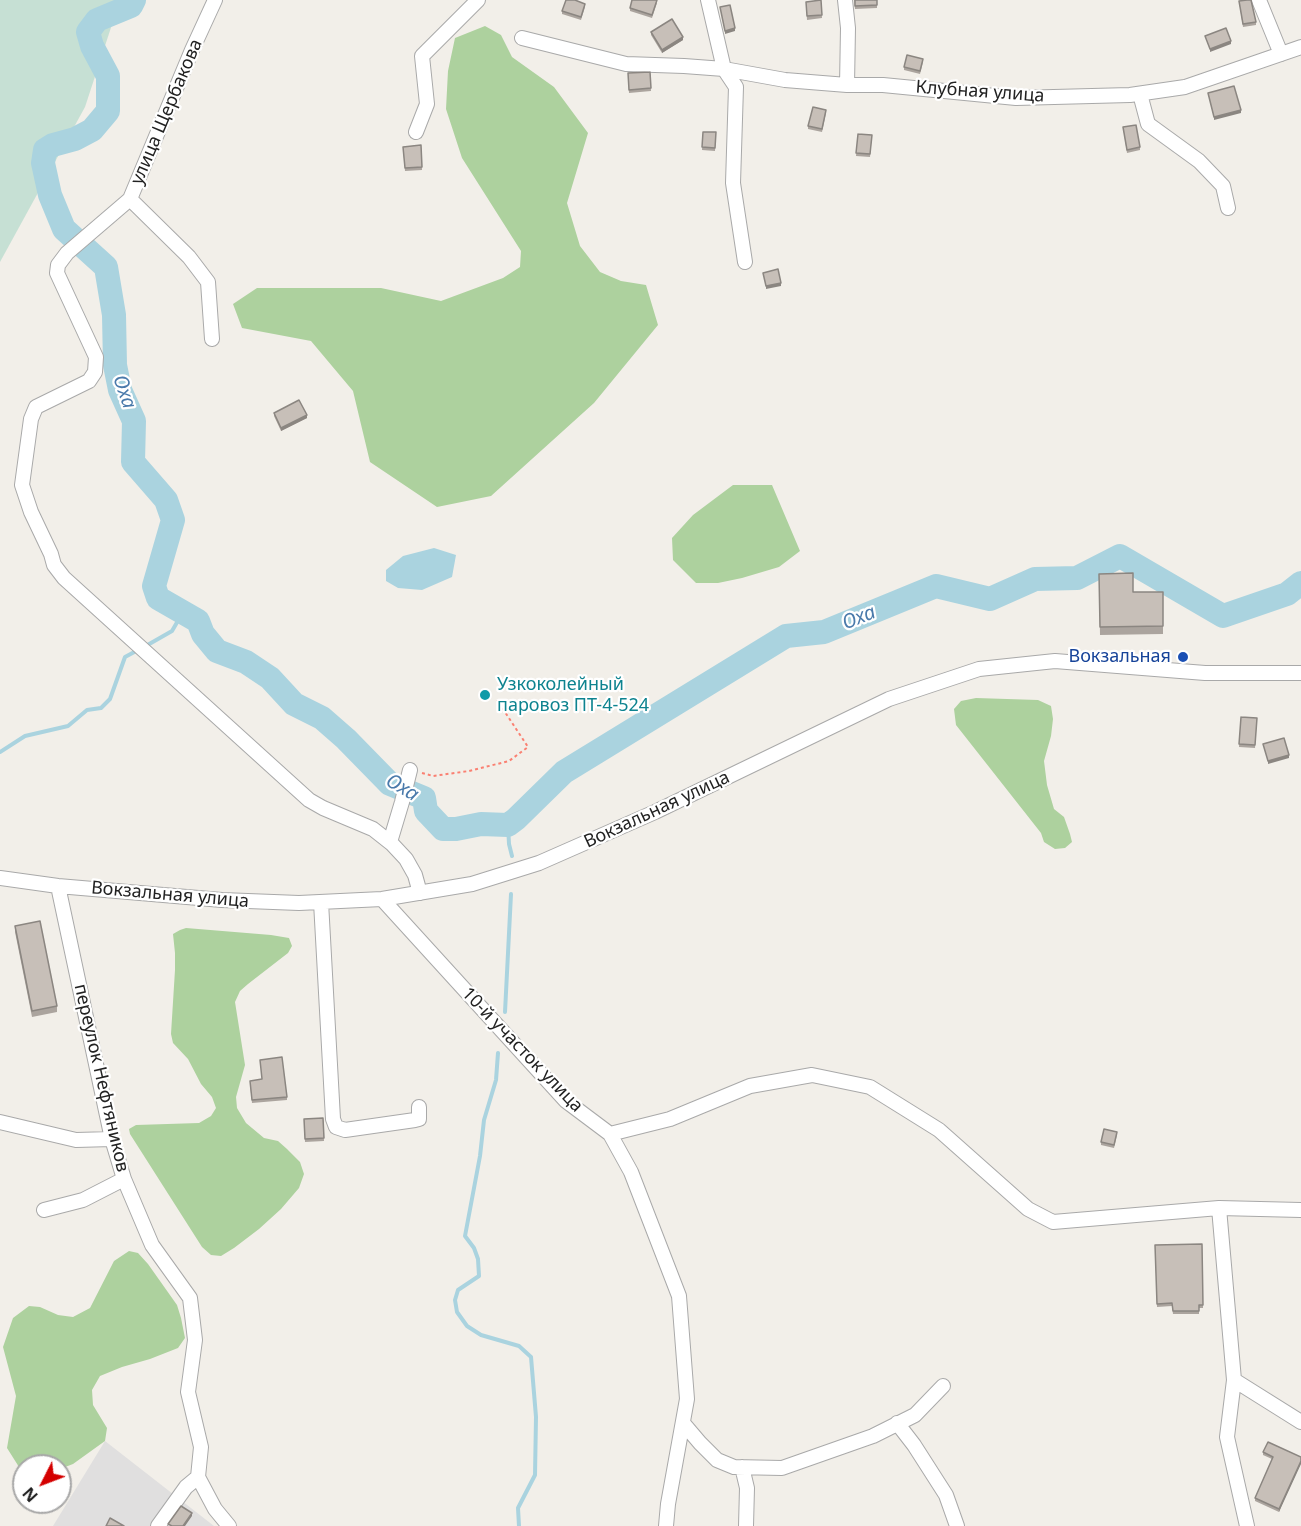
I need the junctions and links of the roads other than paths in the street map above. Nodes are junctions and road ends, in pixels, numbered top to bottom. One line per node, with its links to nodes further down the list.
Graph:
1 (215, 0): 13 (street, улица Щербакова)
2 (477, 0): 12 (street)
3 (708, 0): 9 (street)
4 (845, 0): 10 (street)
5 (1259, 0): 8 (street)
6 (522, 38): 9 (street, Клубная улица)
7 (1301, 48): 8 (street, Клубная улица)
8 (1281, 54): 11 (street, Клубная улица)
9 (724, 69): 10 (street, Клубная улица); 15 (street)
10 (848, 85): 11 (street, Клубная улица)
11 (1140, 94): 14 (street)
12 (416, 132)
13 (130, 199): 16 (street, улица Щербакова); 19 (street)
14 (1228, 208)
15 (745, 262)
16 (212, 339)
17 (1301, 673): 22 (street, Вокзальная улица)
18 (410, 774): 19 (street)
19 (390, 842): 22 (street)
20 (0, 878): 21 (street, Вокзальная улица)
21 (58, 886): 24 (street, Вокзальная улица); 28 (street, переулок Нефтяников)
22 (420, 893): 23 (street, Вокзальная улица)
23 (382, 899): 24 (street, Вокзальная улица); 27 (street, 10-й участок улица)
24 (321, 902): 25 (street)
25 (419, 1107)
26 (0, 1122): 28 (street)
27 (610, 1134): 30 (street); 36 (street, 10-й участок улица)
28 (112, 1139): 29 (street, переулок Нефтяников)
29 (124, 1179): 31 (street); 39 (street, переулок Нефтяников)
30 (1219, 1208): 32 (street); 33 (street)
31 (44, 1210)
32 (1301, 1210)
33 (1234, 1380): 35 (street); 45 (street)
34 (943, 1386): 37 (street)
35 (1301, 1422)
36 (683, 1423): 38 (street); 42 (street, 10-й участок улица)
37 (897, 1424): 38 (street); 44 (street)
38 (742, 1467): 43 (street)
39 (198, 1477): 40 (street); 41 (street)
40 (158, 1526)
41 (229, 1526)
42 (666, 1526)
43 (747, 1526)
44 (957, 1526)
45 (1246, 1526)

